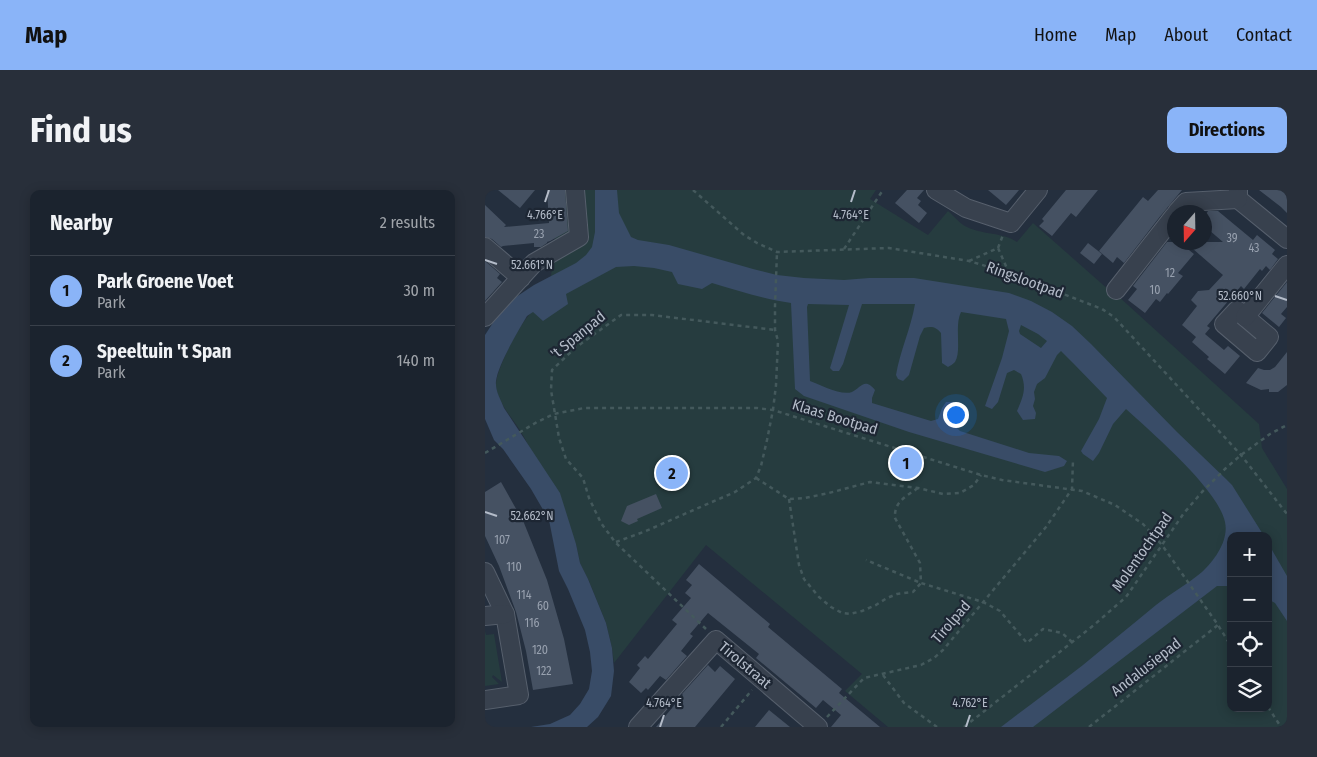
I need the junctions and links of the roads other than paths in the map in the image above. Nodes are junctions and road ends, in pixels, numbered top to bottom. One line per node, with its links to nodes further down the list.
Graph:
1 (575, 190): 10 (street)
2 (936, 190): 3 (street)
3 (1038, 190)
4 (1238, 194): 5 (street); 7 (street)
5 (1183, 205)
6 (1167, 226): 11 (street)
7 (1287, 239)
8 (485, 247): 10 (street)
9 (1287, 266): 13 (street)
10 (521, 278): 12 (street)
11 (1116, 290)
12 (485, 317)
13 (1245, 317)
14 (485, 572): 15 (street)
15 (505, 614): 16 (street); 17 (street)
16 (485, 616)
17 (485, 700)
18 (821, 723): 19 (street, Tirolstraat)
19 (638, 727)

